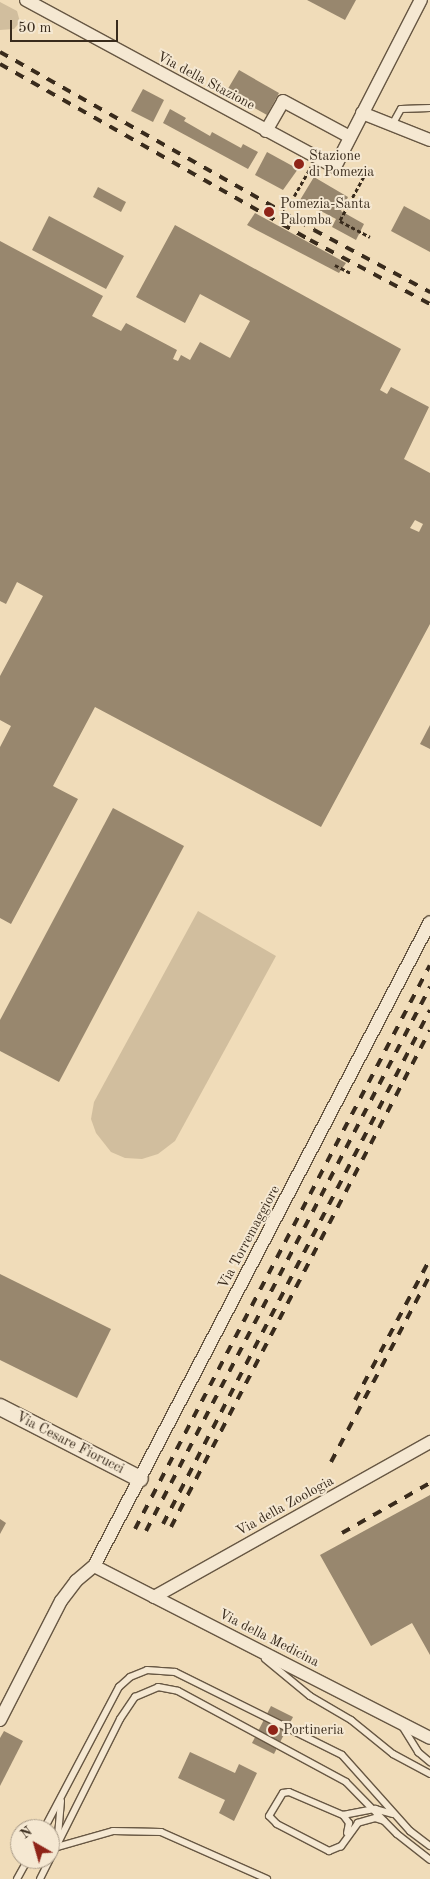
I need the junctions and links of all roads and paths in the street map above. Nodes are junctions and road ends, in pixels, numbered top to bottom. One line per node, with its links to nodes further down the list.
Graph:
1 (26, 0): 6 (street, Via della Stazione)
2 (421, 0): 4 (street)
3 (430, 108): 5 (lane)
4 (362, 113): 5 (street); 7 (street)
5 (392, 125): 8 (street)
6 (266, 131): 7 (street); 9 (street, Via della Stazione)
7 (350, 136): 9 (street, Via della Stazione)
8 (430, 140)
9 (317, 157): 11 (path)
10 (364, 177): 12 (path)
11 (294, 196)
12 (370, 237)
13 (335, 264): 14 (path)
14 (351, 273)
15 (430, 922): 18 (street, Via Torremaggiore)
16 (0, 1407): 18 (street, Via Cesare Fiorucci)
17 (430, 1442): 20 (street, Via della Zoologia)
18 (140, 1479): 19 (street, Via Torremaggiore)
19 (94, 1566): 20 (street, Via della Medicina); 22 (street)
20 (154, 1597): 21 (street, Via della Medicina)
21 (248, 1645): 23 (street, Via della Medicina); 26 (lane)
22 (0, 1720)
23 (400, 1722): 24 (street, Via della Medicina); 25 (lane)
24 (430, 1738)
25 (430, 1762)
26 (430, 1774)
27 (71, 1778): 30 (lane); 31 (lane); 32 (lane)
28 (374, 1809): 29 (lane); 30 (lane); 33 (lane); 34 (lane)
29 (343, 1815): 35 (lane); 35 (lane)
30 (397, 1817): 37 (lane)
31 (49, 1819)
32 (58, 1819)
33 (385, 1821): 35 (lane); 38 (lane)
34 (60, 1841)
35 (344, 1841)
36 (60, 1846): 39 (lane)
37 (430, 1846)
38 (430, 1860)
39 (267, 1879)

